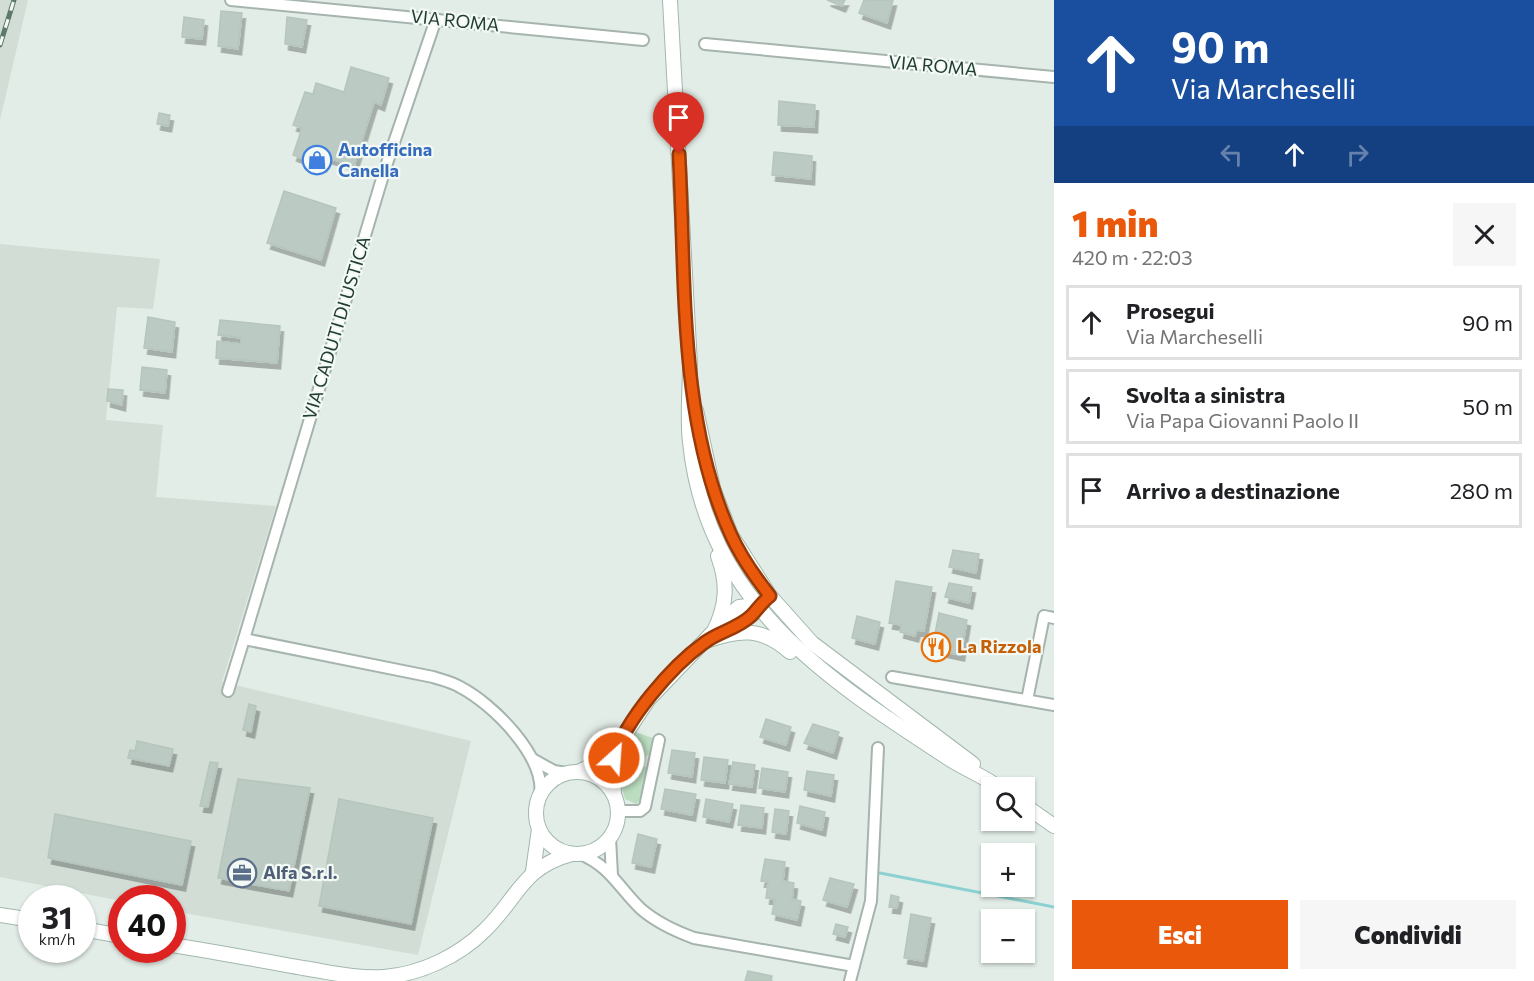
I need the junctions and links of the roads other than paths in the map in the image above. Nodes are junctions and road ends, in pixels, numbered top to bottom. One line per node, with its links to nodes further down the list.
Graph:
1 (231, 0): 3 (street, VIA ROMA)
2 (670, 0): 7 (main road)
3 (436, 19): 4 (street, VIA ROMA); 13 (street, VIA CADUTI DI USTICA)
4 (643, 40)
5 (705, 44): 6 (street, VIA ROMA)
6 (1054, 77)
7 (690, 378): 8 (main road); 9 (main road)
8 (693, 458): 10 (main road); 12 (main road)
9 (770, 596): 10 (main road); 25 (main road)
10 (757, 605): 12 (main road); 16 (main road)
11 (1054, 618): 17 (street)
12 (716, 635): 16 (main road); 20 (main road)
13 (244, 639): 15 (street, VIA CADUTI DI USTICA); 22 (street)
14 (892, 677): 17 (street)
15 (228, 691)
16 (855, 695): 24 (main road)
17 (1027, 700): 18 (street)
18 (1054, 705)
19 (659, 740): 28 (street)
20 (617, 747): 23 (main road); 26 (main road)
21 (878, 748): 39 (street)
22 (534, 760): 23 (street); 27 (street)
23 (572, 772): 26 (main road); 27 (main road)
24 (981, 777)
25 (987, 777)
26 (614, 794): 28 (main road)
27 (540, 796): 30 (main road)
28 (618, 811): 32 (main road)
29 (1035, 813): 31 (main road)
30 (537, 822): 33 (main road); 34 (main road)
31 (1054, 826)
32 (610, 838): 33 (main road); 35 (street)
33 (576, 854): 34 (main road); 35 (street)
34 (533, 871): 38 (main road)
35 (612, 875): 39 (street)
36 (0, 915): 37 (main road)
37 (18, 918)
38 (186, 947)
39 (854, 966): 40 (street)
40 (850, 981)

